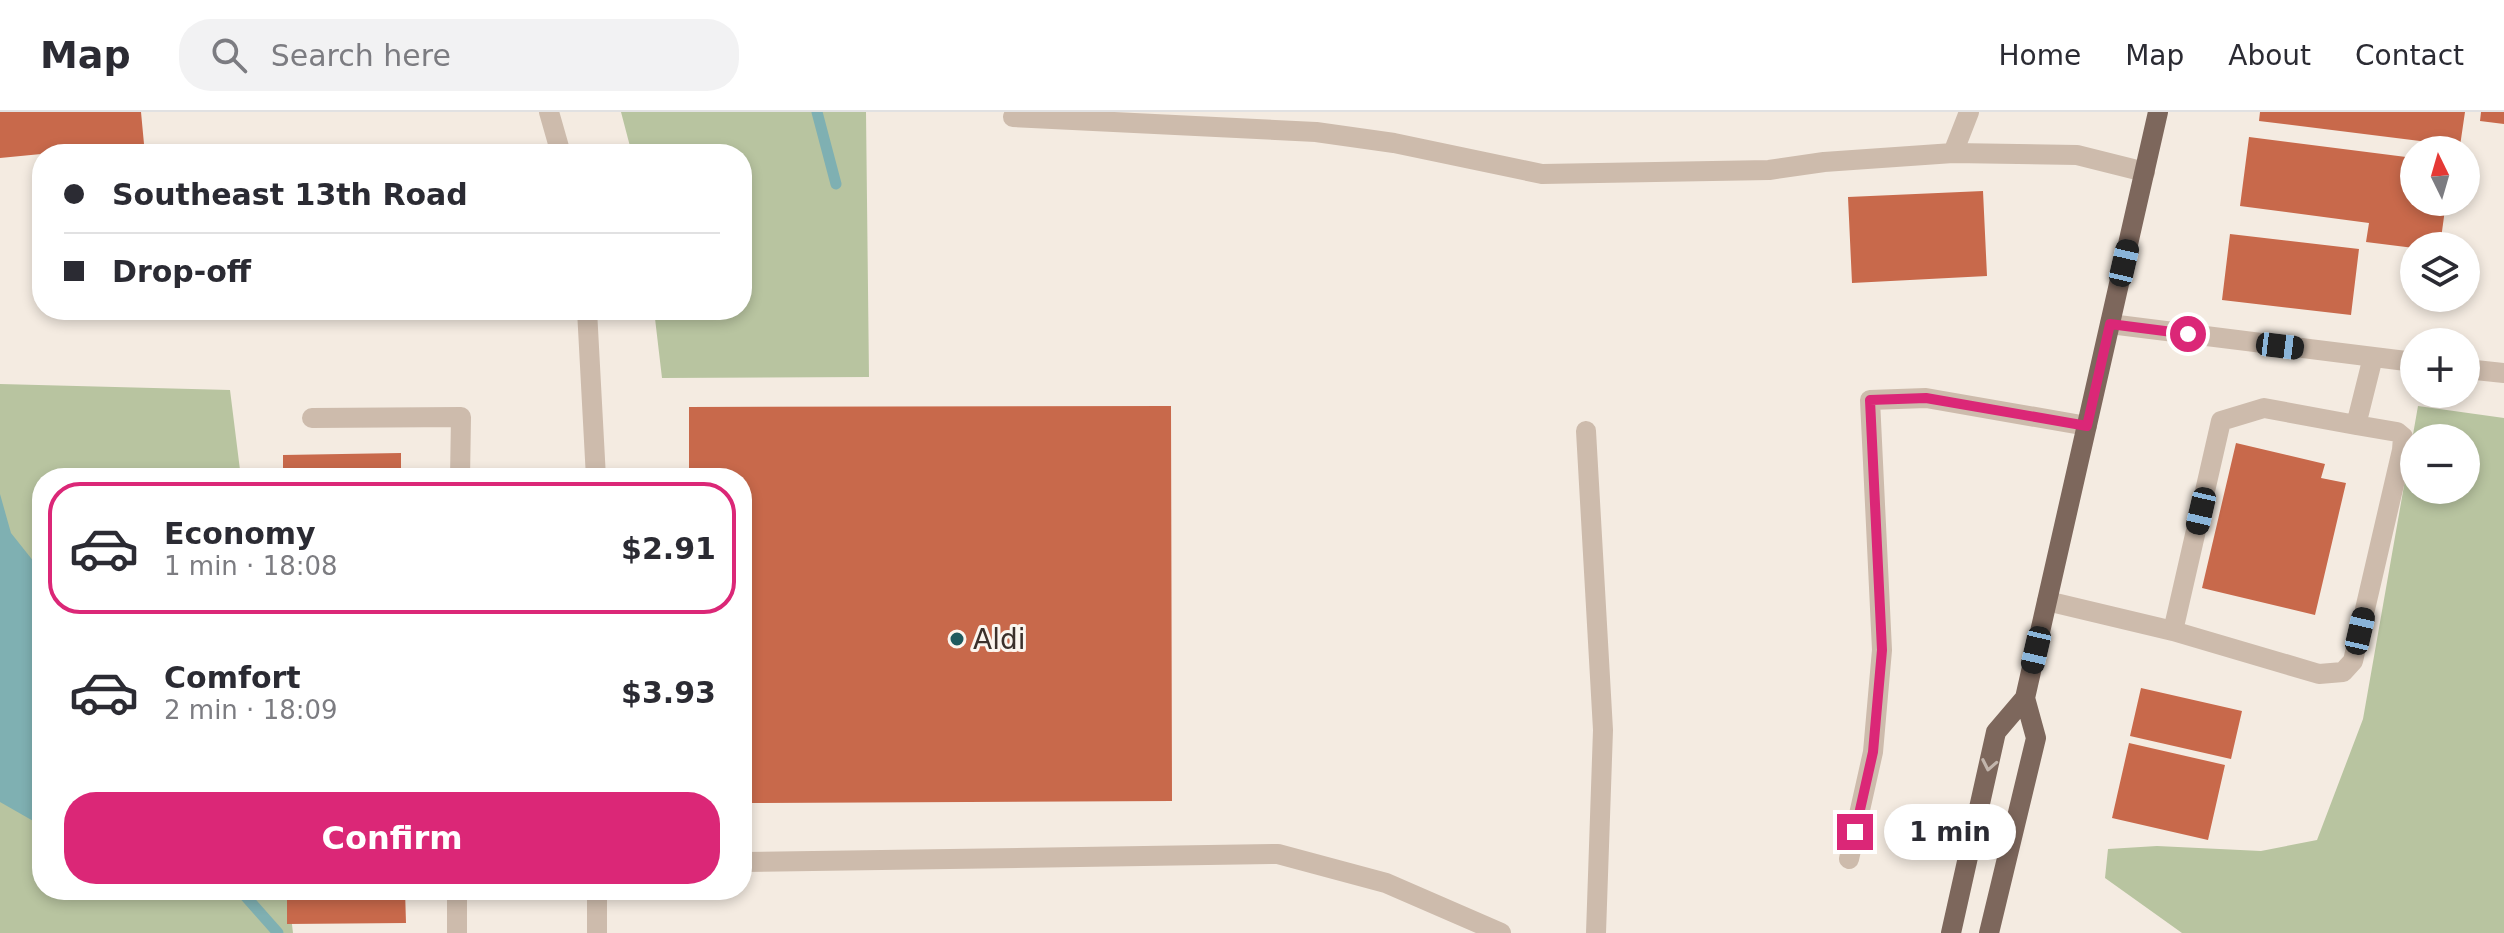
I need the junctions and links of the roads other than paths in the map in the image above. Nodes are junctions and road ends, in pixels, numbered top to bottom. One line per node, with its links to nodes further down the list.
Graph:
1 (549, 112): 5 (street)
2 (1969, 112): 6 (street)
3 (2158, 112): 7 (main road)
4 (1013, 117): 6 (street)
5 (558, 144)
6 (1953, 153): 7 (street)
7 (2145, 172): 9 (main road)
8 (588, 320): 19 (street)
9 (2110, 324): 10 (street); 16 (main road)
10 (2373, 357): 11 (street); 15 (street)
11 (2400, 360)
12 (2480, 370): 13 (street)
13 (2504, 373)
14 (312, 418): 18 (street)
15 (2356, 425): 21 (street); 21 (street)
16 (2087, 426): 20 (main road); 23 (street)
17 (1586, 431): 30 (street)
18 (460, 468)
19 (595, 468)
20 (2047, 601): 21 (street); 22 (main road)
21 (2173, 631)
22 (2025, 698): 31 (main road, one-way to 31); 32 (main road)
23 (1849, 859)
24 (752, 862): 29 (street)
25 (457, 900): 27 (street)
26 (597, 900): 28 (street)
27 (457, 933)
28 (597, 933)
29 (1501, 933)
30 (1596, 933)
31 (1951, 933)
32 (1989, 933)

